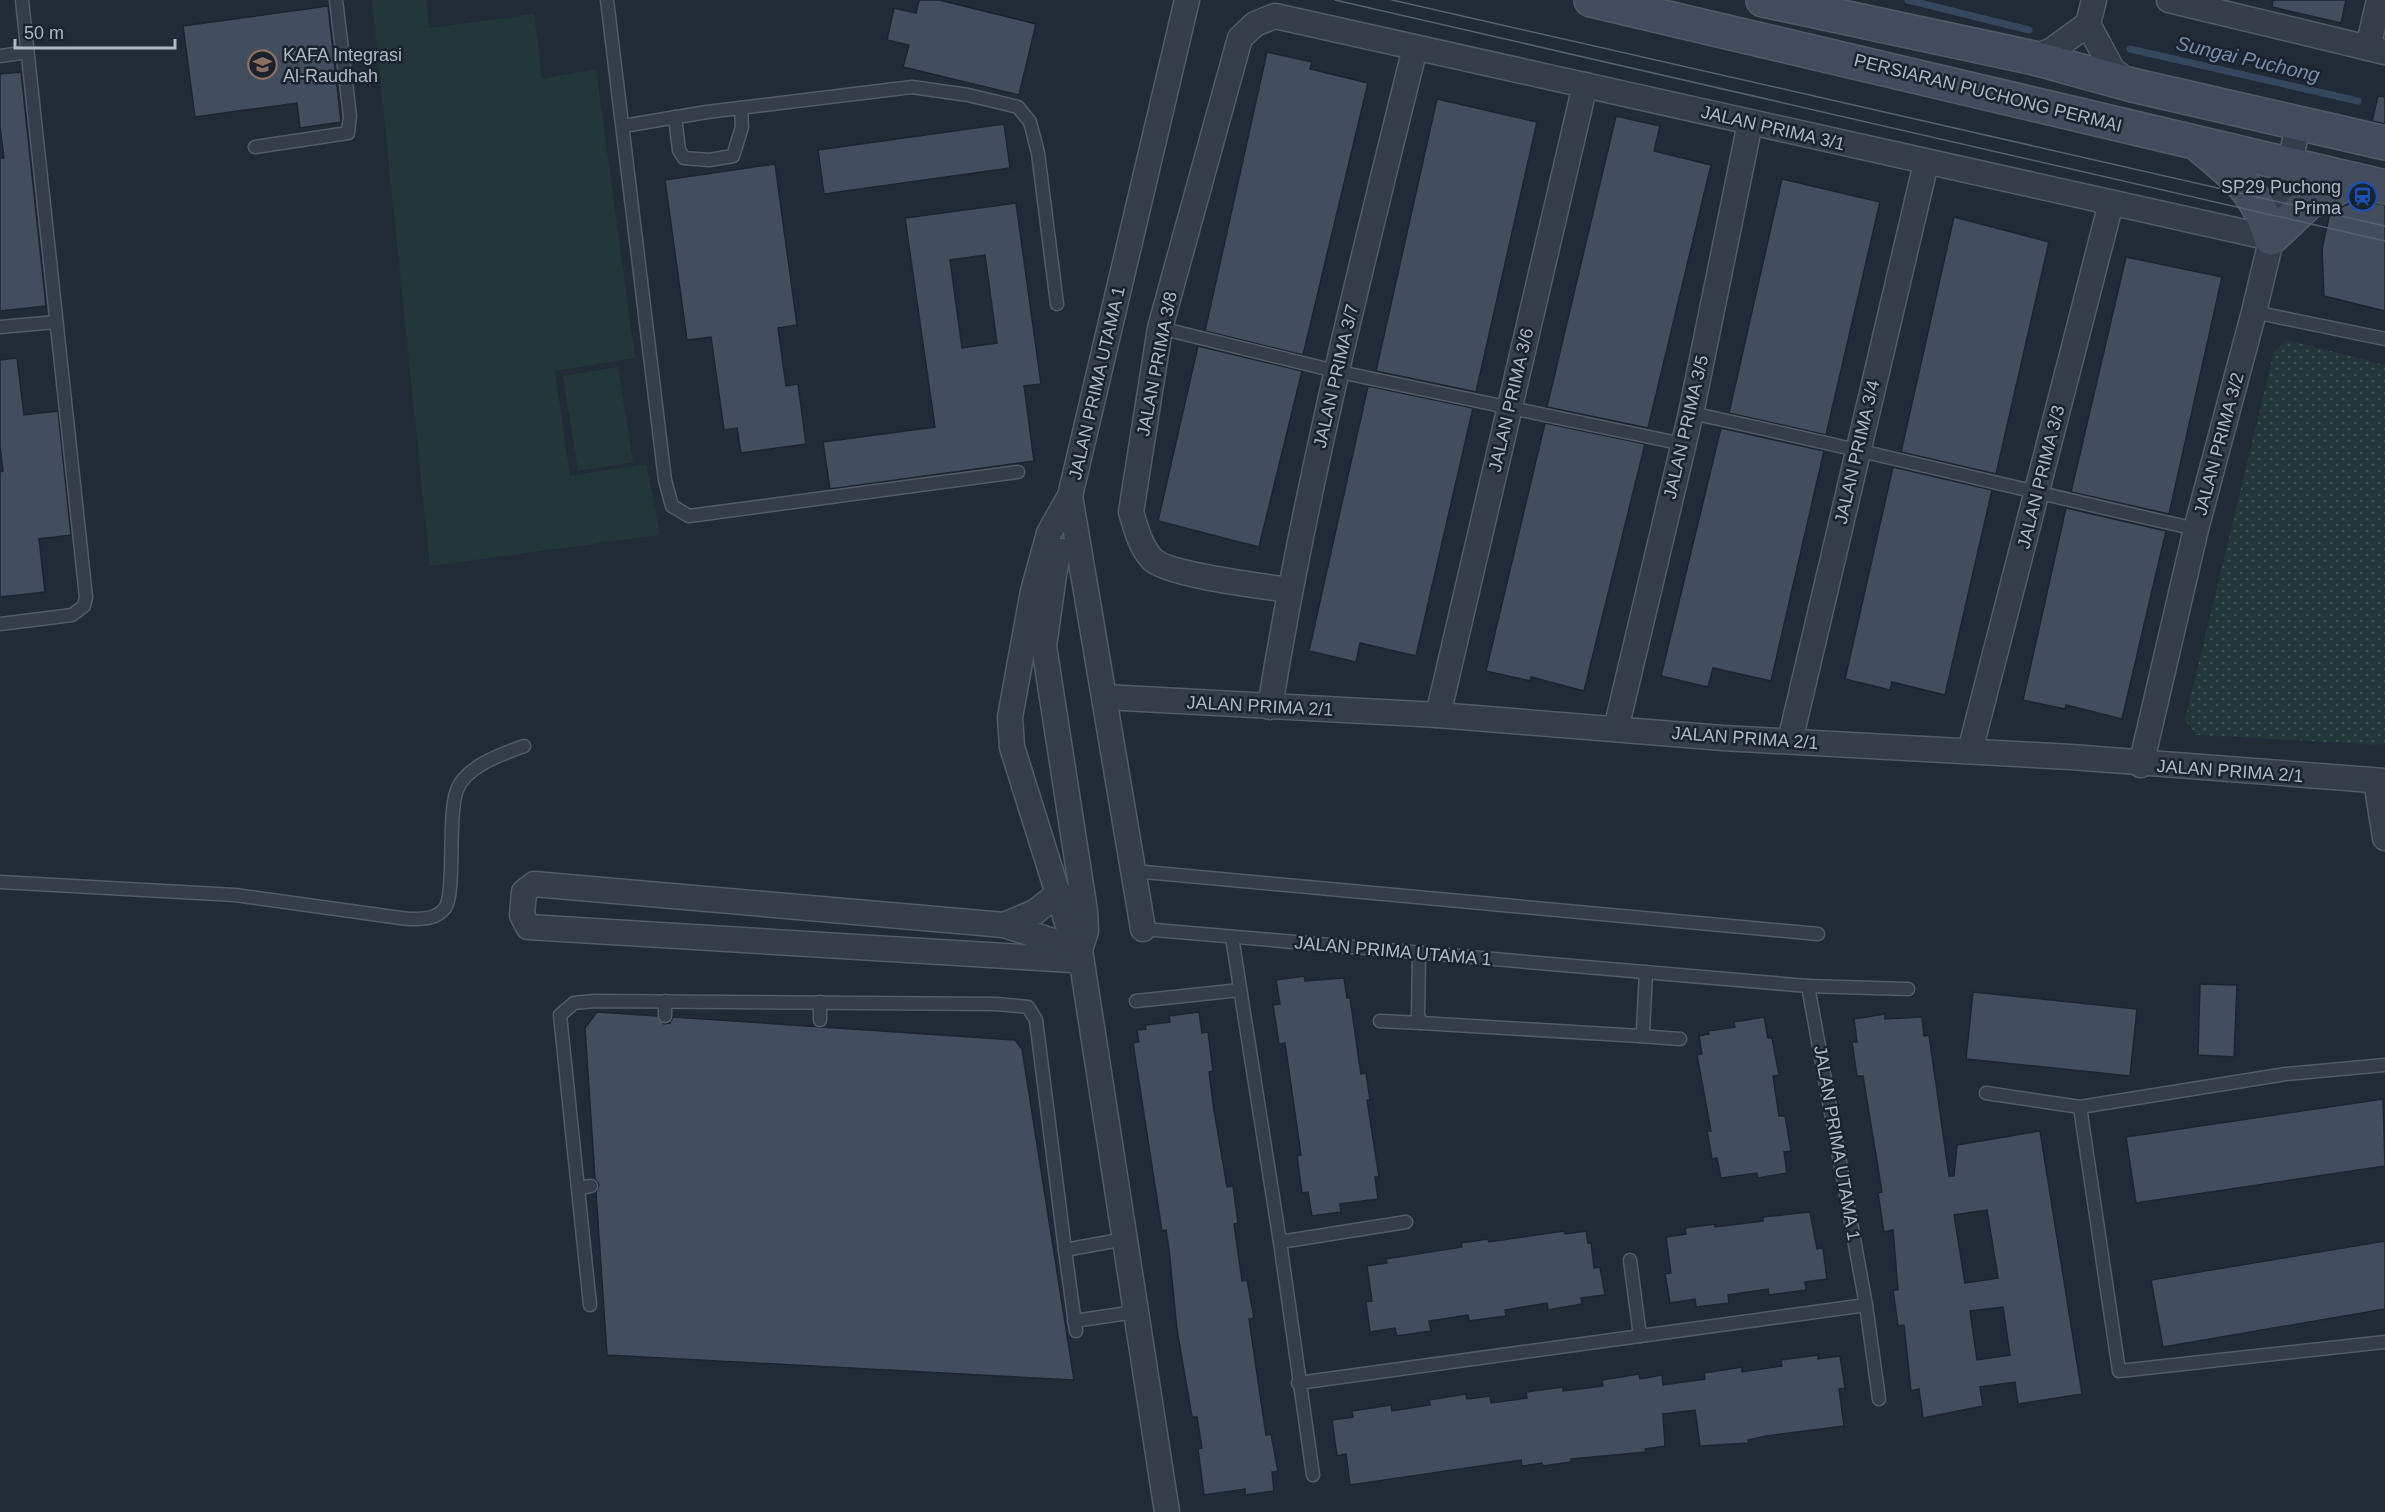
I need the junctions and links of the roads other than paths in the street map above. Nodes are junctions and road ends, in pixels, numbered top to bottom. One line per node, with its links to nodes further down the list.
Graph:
1 (22, 0): 16 (lane)
2 (336, 0): 28 (lane)
3 (608, 0): 25 (lane)
4 (1188, 0): 47 (street, JALAN PRIMA UTAMA 1)
5 (1592, 0): 10 (main road, PERSIARAN PUCHONG PERMAI)
6 (1763, 0): 18 (main road)
7 (2094, 0): 13 (street)
8 (2169, 0): 11 (street)
9 (2379, 0): 15 (street)
10 (1663, 8): 27 (main road, PERSIARAN PUCHONG PERMAI)
11 (2237, 8): 15 (street)
12 (1275, 16): 14 (street, JALAN PRIMA 3/1); 38 (street, JALAN PRIMA 3/8)
13 (2088, 24): 18 (street); 20 (street)
14 (1415, 48): 19 (street, JALAN PRIMA 3/1); 40 (street, JALAN PRIMA 3/7)
15 (2376, 50)
16 (27, 52): 17 (lane); 36 (lane)
17 (0, 56)
18 (2034, 58): 20 (main road)
19 (1585, 85): 23 (street, JALAN PRIMA 3/1); 41 (street, JALAN PRIMA 3/6)
20 (2132, 85): 24 (main road)
21 (741, 108): 22 (lane); 22 (lane); 34 (lane)
22 (675, 117): 25 (lane)
23 (1750, 123): 29 (street, JALAN PRIMA 3/1); 42 (street, JALAN PRIMA 3/5)
24 (2299, 123): 26 (main road); 30 (street, JALAN PRIMA 3/2)
25 (623, 126): 45 (lane)
26 (2385, 142)
27 (2198, 144): 30 (main road, PERSIARAN PUCHONG PERMAI); 33 (main road)
28 (255, 147)
29 (1926, 163): 32 (street, JALAN PRIMA 3/1); 44 (street, JALAN PRIMA 3/4)
30 (2289, 165): 31 (main road, PERSIARAN PUCHONG PERMAI); 33 (street, JALAN PRIMA 3/2)
31 (2370, 184): 33 (main road)
32 (2111, 203): 33 (street, JALAN PRIMA 3/1); 46 (street, JALAN PRIMA 3/3)
33 (2271, 237): 35 (street, JALAN PRIMA 3/2)
34 (1057, 304)
35 (2254, 312): 39 (lane); 48 (street, JALAN PRIMA 3/2)
36 (56, 322): 37 (lane); 51 (lane)
37 (0, 327)
38 (1160, 328): 40 (lane); 50 (street, JALAN PRIMA 3/8)
39 (2385, 339)
40 (1335, 371): 41 (lane); 50 (street, JALAN PRIMA 3/7)
41 (1509, 409): 43 (lane); 54 (street, JALAN PRIMA 3/6)
42 (1691, 413): 43 (street, JALAN PRIMA 3/5); 44 (lane)
43 (1683, 444): 55 (street, JALAN PRIMA 3/5)
44 (1857, 448): 46 (lane); 56 (street, JALAN PRIMA 3/4)
45 (1018, 472)
46 (2036, 493): 48 (lane); 58 (street, JALAN PRIMA 3/3)
47 (1070, 496): 49 (street, JALAN PRIMA UTAMA 1); 64 (street)
48 (2196, 529): 59 (street, JALAN PRIMA 3/2)
49 (1078, 538): 52 (street, JALAN PRIMA UTAMA 1); 70 (street)
50 (1289, 590): 53 (street, JALAN PRIMA 3/7)
51 (0, 624)
52 (1105, 697): 53 (street, JALAN PRIMA 2/1); 62 (street, JALAN PRIMA UTAMA 1)
53 (1270, 706): 54 (street, JALAN PRIMA 2/1)
54 (1438, 716): 55 (street, JALAN PRIMA 2/1)
55 (1616, 729): 56 (street, JALAN PRIMA 2/1)
56 (1790, 741): 58 (street, JALAN PRIMA 2/1)
57 (524, 746): 63 (lane)
58 (1970, 751): 59 (street, JALAN PRIMA 2/1)
59 (2141, 765): 60 (street, JALAN PRIMA 2/1)
60 (2380, 781): 61 (street)
61 (2385, 838)
62 (1134, 871): 66 (street, JALAN PRIMA UTAMA 1); 67 (lane)
63 (0, 882)
64 (1059, 892): 65 (street); 70 (street)
65 (1004, 925): 70 (street); 70 (street)
66 (1143, 929): 68 (lane, JALAN PRIMA UTAMA 1)
67 (1818, 934)
68 (1232, 937): 69 (lane, JALAN PRIMA UTAMA 1); 74 (lane)
69 (1419, 953): 71 (lane, JALAN PRIMA UTAMA 1); 81 (lane)
70 (1081, 957): 88 (street)
71 (1646, 972): 72 (lane, JALAN PRIMA UTAMA 1); 82 (lane)
72 (1808, 986): 73 (lane); 93 (lane, JALAN PRIMA UTAMA 1)
73 (1908, 988)
74 (1240, 990): 76 (lane); 89 (lane)
75 (665, 1001): 77 (lane); 78 (lane); 92 (lane)
76 (1136, 1001)
77 (820, 1002): 79 (lane); 90 (lane)
78 (665, 1016)
79 (820, 1020)
80 (1380, 1021): 81 (lane)
81 (1421, 1023): 82 (lane)
82 (1640, 1036): 83 (lane)
83 (1680, 1039)
84 (2385, 1065): 86 (lane)
85 (1986, 1093): 86 (lane)
86 (2080, 1107): 96 (lane)
87 (1406, 1222): 89 (lane)
88 (1125, 1239): 90 (lane); 94 (street)
89 (1280, 1242): 97 (lane)
90 (1065, 1250): 94 (lane)
91 (1630, 1260): 95 (lane)
92 (590, 1305)
93 (1866, 1305): 95 (lane); 98 (lane, JALAN PRIMA UTAMA 1)
94 (1135, 1312): 100 (street)
95 (1640, 1336): 97 (lane)
96 (2385, 1342)
97 (1298, 1383): 99 (lane)
98 (1879, 1399)
99 (1313, 1475)
100 (1167, 1512)

